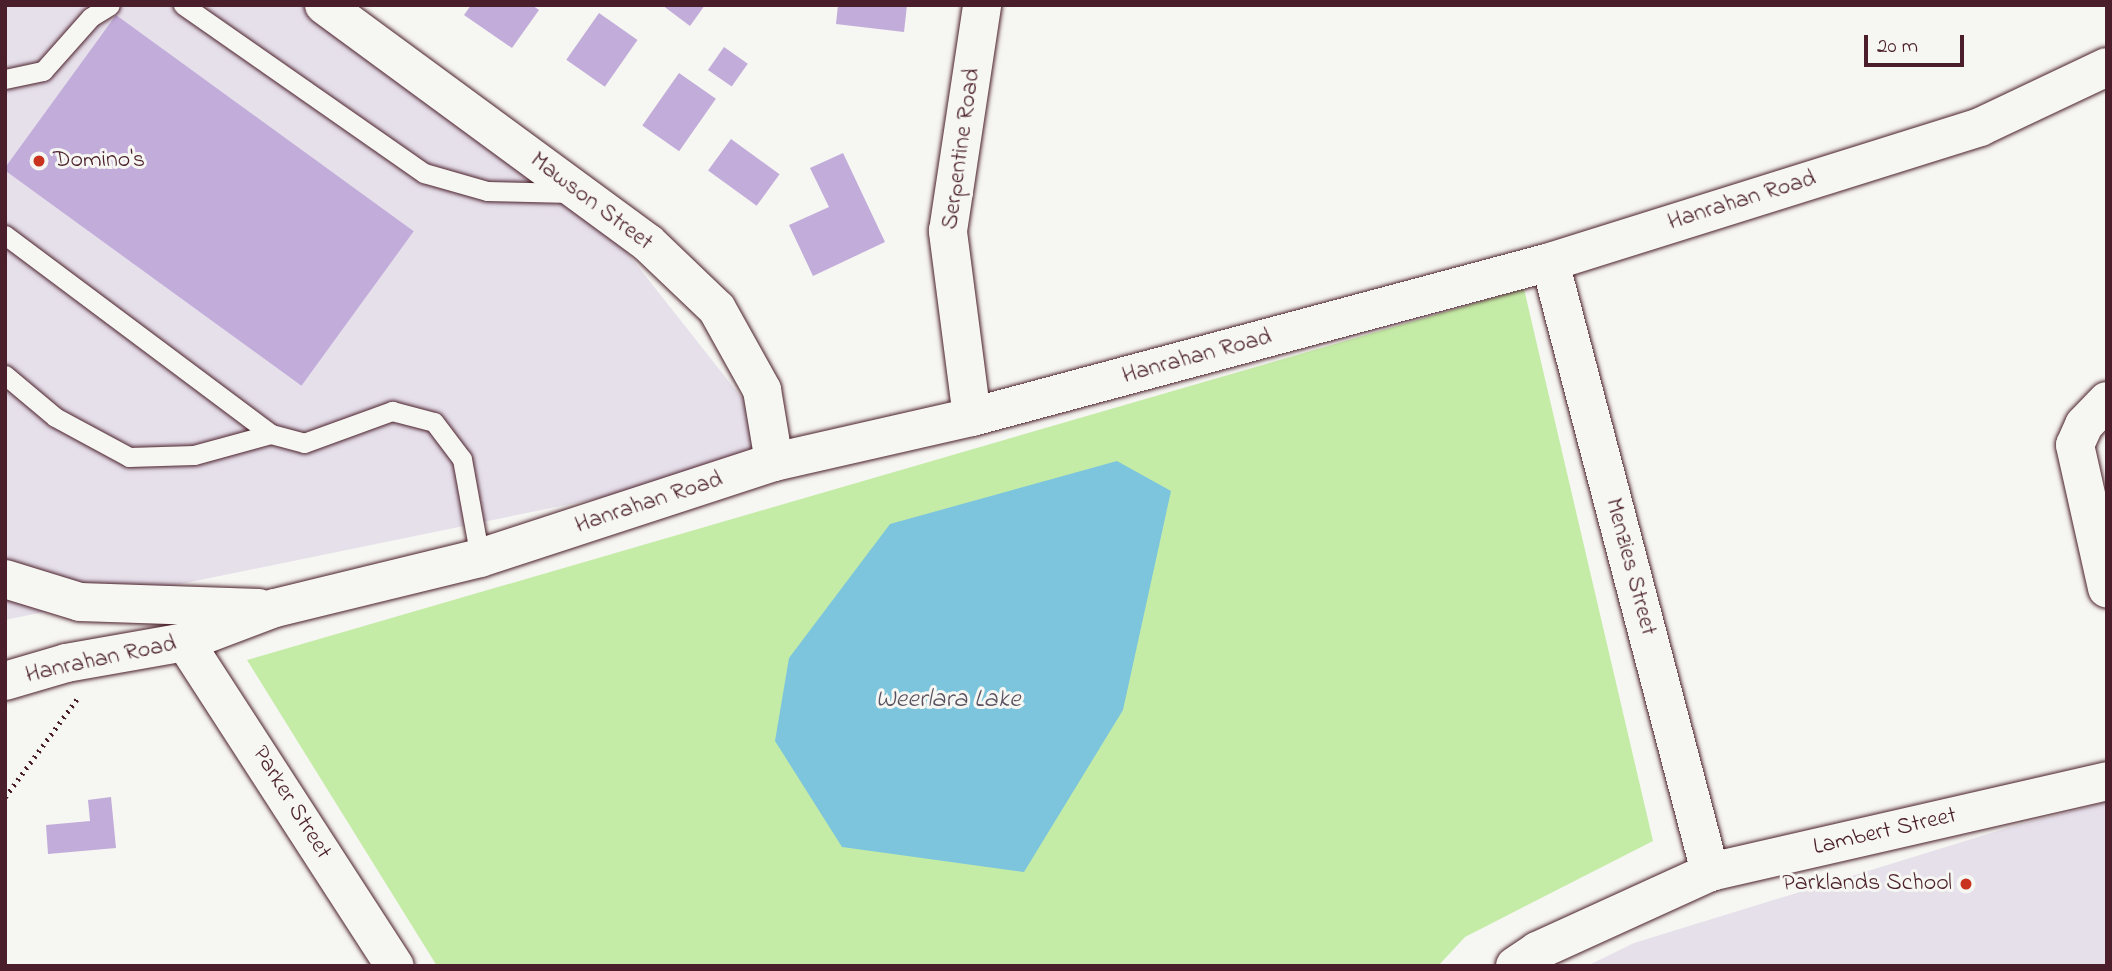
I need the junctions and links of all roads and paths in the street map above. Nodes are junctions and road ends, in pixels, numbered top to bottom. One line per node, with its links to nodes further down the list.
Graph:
1 (110, 5): 6 (lane)
2 (183, 5): 7 (lane)
3 (324, 5): 7 (street, Mawson Street)
4 (982, 5): 12 (street, Serpentine Road)
5 (2107, 67): 9 (street, Hanrahan Road)
6 (5, 79)
7 (580, 193): 14 (street, Mawson Street)
8 (5, 235): 13 (lane)
9 (1550, 262): 12 (street, Hanrahan Road); 24 (street, Menzies Street)
10 (5, 375): 13 (lane)
11 (2107, 401): 17 (street)
12 (972, 417): 14 (street, Hanrahan Road)
13 (271, 434): 15 (lane)
14 (774, 463): 15 (street, Hanrahan Road)
15 (480, 558): 18 (street, Hanrahan Road)
16 (5, 579): 18 (street, Hanrahan Road)
17 (2107, 588)
18 (275, 608): 19 (street, Hanrahan Road)
19 (185, 642): 20 (street, Hanrahan Road); 25 (street, Parker Street)
20 (5, 681)
21 (83, 695): 23 (path)
22 (2107, 781): 24 (street, Lambert Street)
23 (5, 797)
24 (1710, 872): 26 (street, Lambert Street)
25 (395, 966)
26 (1515, 966)

